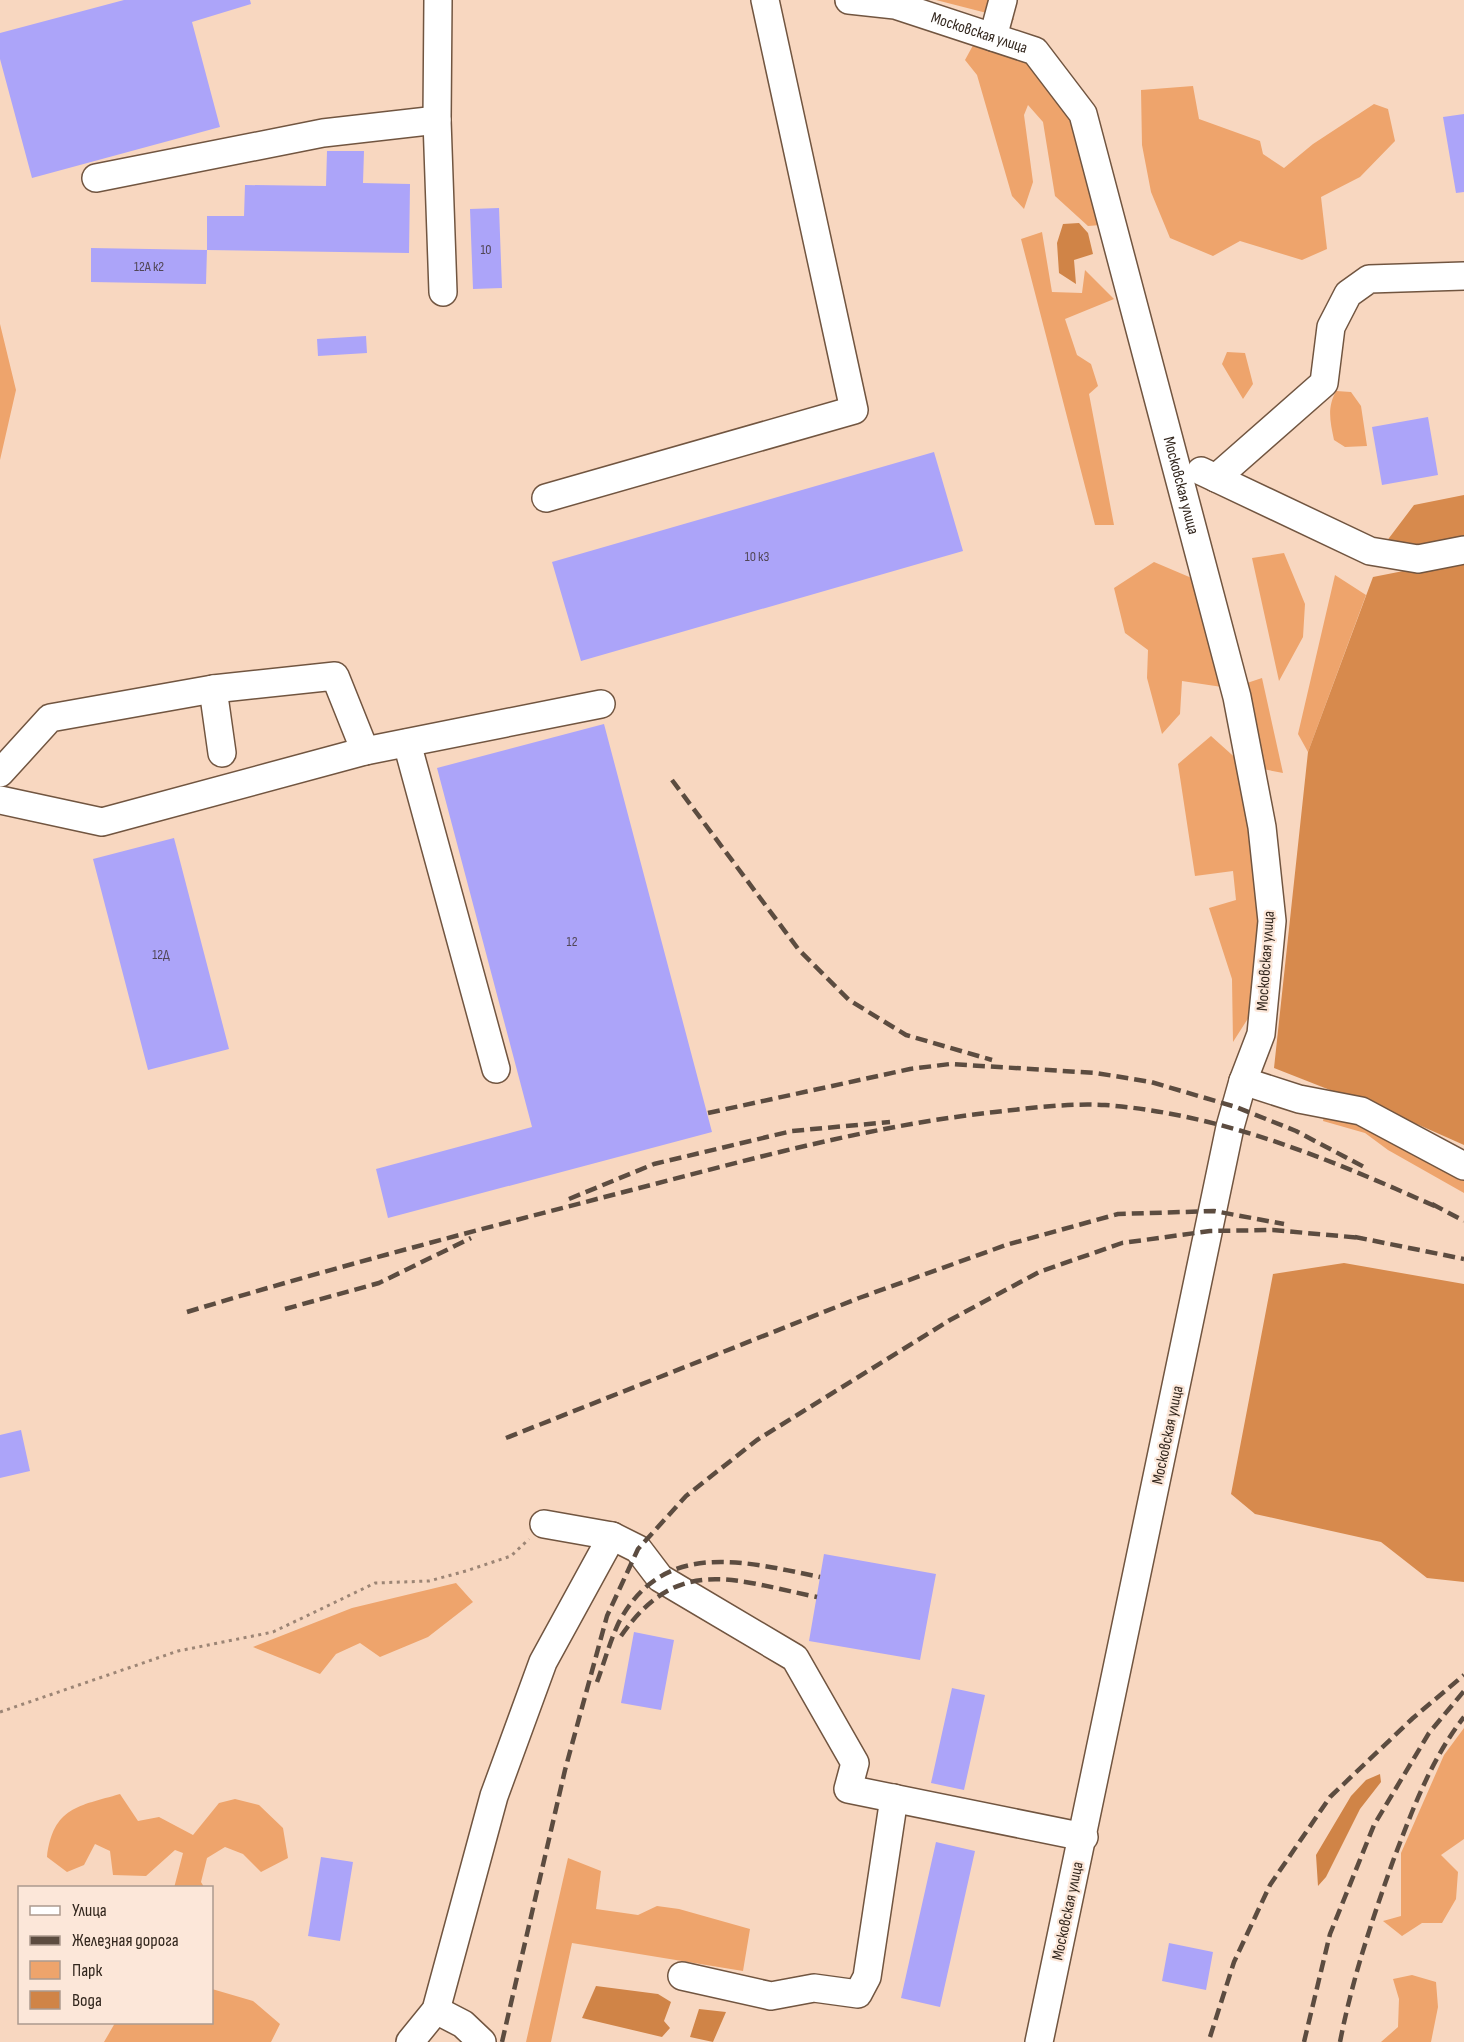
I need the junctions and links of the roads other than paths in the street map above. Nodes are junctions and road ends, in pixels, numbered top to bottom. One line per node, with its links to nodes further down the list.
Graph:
1 (438, 0): 6 (street)
2 (765, 0): 12 (street)
3 (849, 0): 5 (street, Московская улица)
4 (1002, 0): 5 (street)
5 (993, 37): 10 (street, Московская улица)
6 (437, 120): 7 (street); 9 (street)
7 (96, 178)
8 (1464, 276): 11 (street)
9 (443, 292)
10 (1175, 459): 11 (street); 22 (street, Московская улица)
11 (1216, 478): 13 (street)
12 (546, 498)
13 (1464, 550)
14 (213, 689): 17 (street); 18 (street); 19 (street)
15 (601, 704): 16 (street)
16 (407, 743): 17 (street); 21 (street)
17 (365, 751): 20 (street)
18 (222, 753)
19 (0, 773)
20 (0, 800)
21 (496, 1069)
22 (1243, 1082): 23 (street); 27 (street, Московская улица)
23 (1464, 1166)
24 (544, 1524): 25 (street)
25 (612, 1536): 26 (street); 29 (street)
26 (894, 1798): 27 (street); 28 (street)
27 (1084, 1837): 32 (street, Московская улица)
28 (682, 1976)
29 (436, 2010): 30 (street); 31 (street)
30 (410, 2042)
31 (482, 2042)
32 (1039, 2042)

